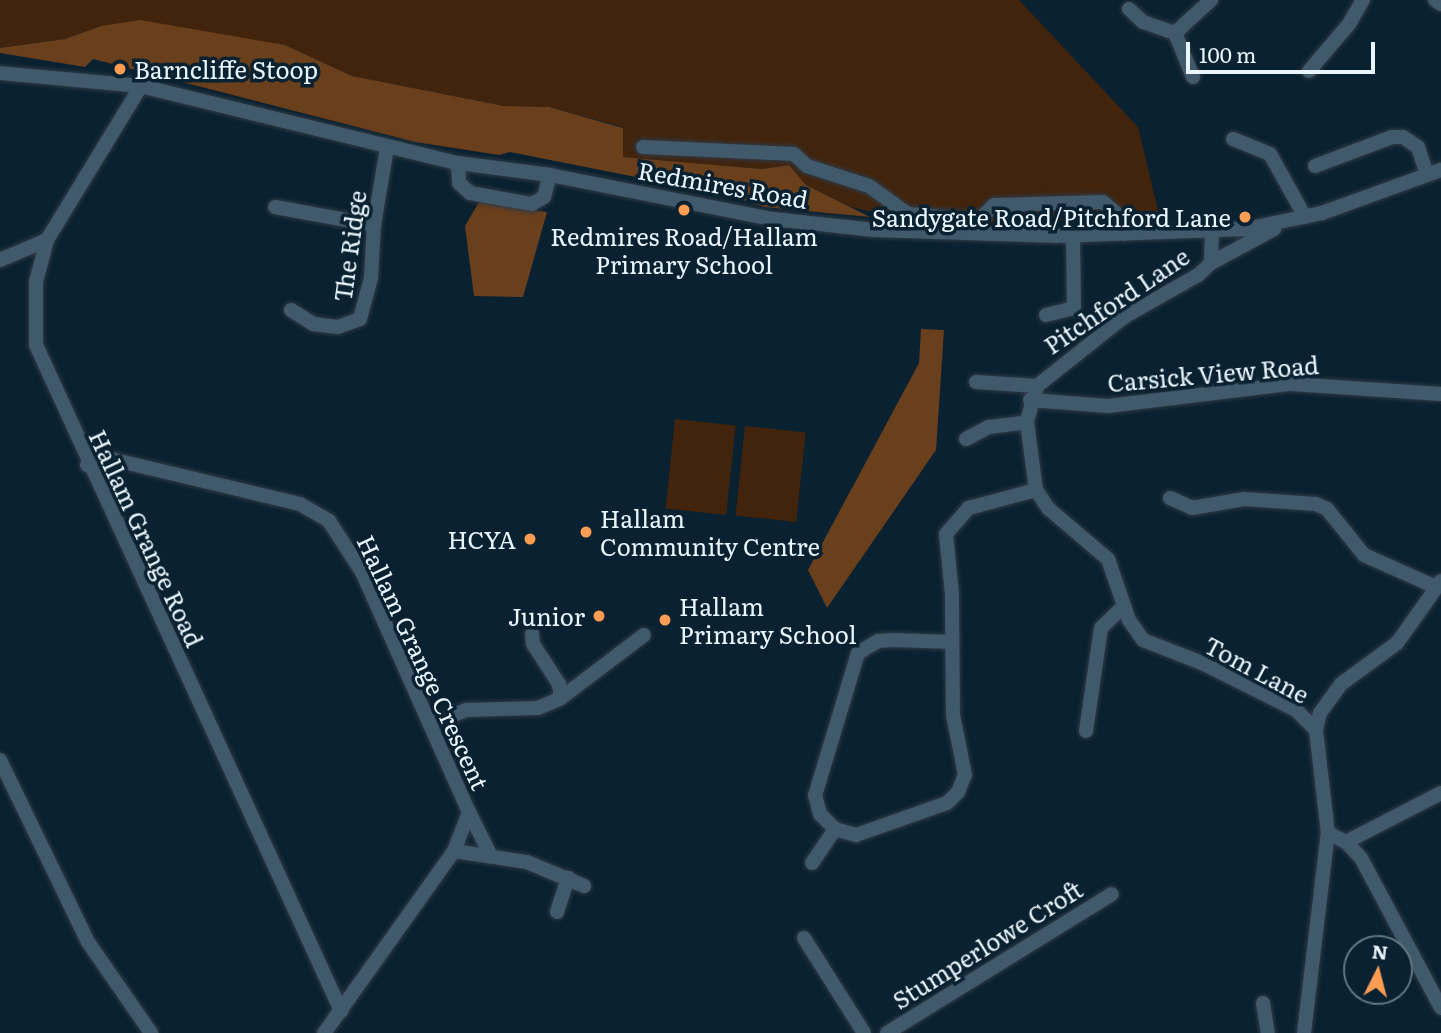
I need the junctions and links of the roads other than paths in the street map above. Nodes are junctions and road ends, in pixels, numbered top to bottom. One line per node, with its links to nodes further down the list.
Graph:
1 (1211, 0): 6 (street)
2 (1363, 0): 7 (street)
3 (1435, 0): 4 (street)
4 (1441, 4)
5 (1129, 9): 6 (street)
6 (1175, 33): 9 (street)
7 (1309, 71)
8 (0, 73): 10 (street, Redmires Road)
9 (1193, 77)
10 (141, 86): 12 (street, Redmires Road); 26 (street, Hallam Grange Road)
11 (1233, 139): 20 (street)
12 (387, 146): 14 (street, Redmires Road); 22 (street, The Ridge)
13 (643, 147): 24 (street)
14 (458, 163): 17 (street, Redmires Road); 17 (street)
15 (1315, 166): 18 (street)
16 (1441, 170): 18 (street, Redmires Road)
17 (551, 175): 25 (street, Redmires Road)
18 (1427, 175): 20 (street, Redmires Road)
19 (275, 207): 22 (street)
20 (1305, 217): 21 (street, Redmires Road)
21 (1287, 222): 23 (street, Redmires Road); 28 (street)
22 (374, 225): 29 (street, The Ridge)
23 (1212, 232): 24 (street, Redmires Road); 28 (street, Pitchford Lane)
24 (1125, 234): 25 (street, Redmires Road)
25 (1073, 236): 30 (street)
26 (47, 240): 27 (street); 37 (street, Hallam Grange Road)
27 (0, 260)
28 (1210, 263): 32 (street, Pitchford Lane)
29 (291, 310)
30 (1046, 315)
31 (976, 382): 32 (street)
32 (1037, 386): 34 (street, Pitchford Lane)
33 (1441, 394): 34 (street, Carsick View Road)
34 (1030, 400): 35 (street)
35 (1027, 422): 36 (street); 38 (street)
36 (966, 439)
37 (87, 465): 46 (street, Hallam Grange Crescent); 65 (street, Hallam Grange Road)
38 (1037, 490): 41 (street, Tom Lane); 44 (street)
39 (1170, 498): 40 (street)
40 (1439, 584): 47 (street)
41 (1124, 607): 47 (street, Tom Lane); 48 (street)
42 (532, 634): 45 (street)
43 (644, 635): 45 (street)
44 (952, 642): 52 (street); 52 (street)
45 (561, 698): 46 (street)
46 (430, 724): 51 (street, Hallam Grange Crescent)
47 (1315, 730): 53 (street, Tom Lane)
48 (1086, 731)
49 (0, 760): 66 (street)
50 (1441, 793): 54 (street)
51 (469, 811): 55 (street, Hallam Grange Crescent); 56 (street)
52 (835, 829): 57 (street)
53 (1328, 833): 54 (street); 71 (street, Tom Lane)
54 (1346, 842): 64 (street)
55 (454, 851): 56 (street); 65 (street, Hallam Grange Crescent)
56 (490, 854): 58 (street)
57 (812, 863)
58 (569, 878): 59 (street); 61 (street)
59 (584, 886)
60 (1112, 894): 69 (street, Stumperlowe Croft)
61 (557, 912)
62 (804, 938): 68 (street)
63 (1263, 1003): 70 (street)
64 (1441, 1008)
65 (341, 1010): 67 (street, Hallam Grange Crescent)
66 (151, 1033)
67 (324, 1033)
68 (864, 1033)
69 (887, 1033)
70 (1268, 1033)
71 (1304, 1033)

